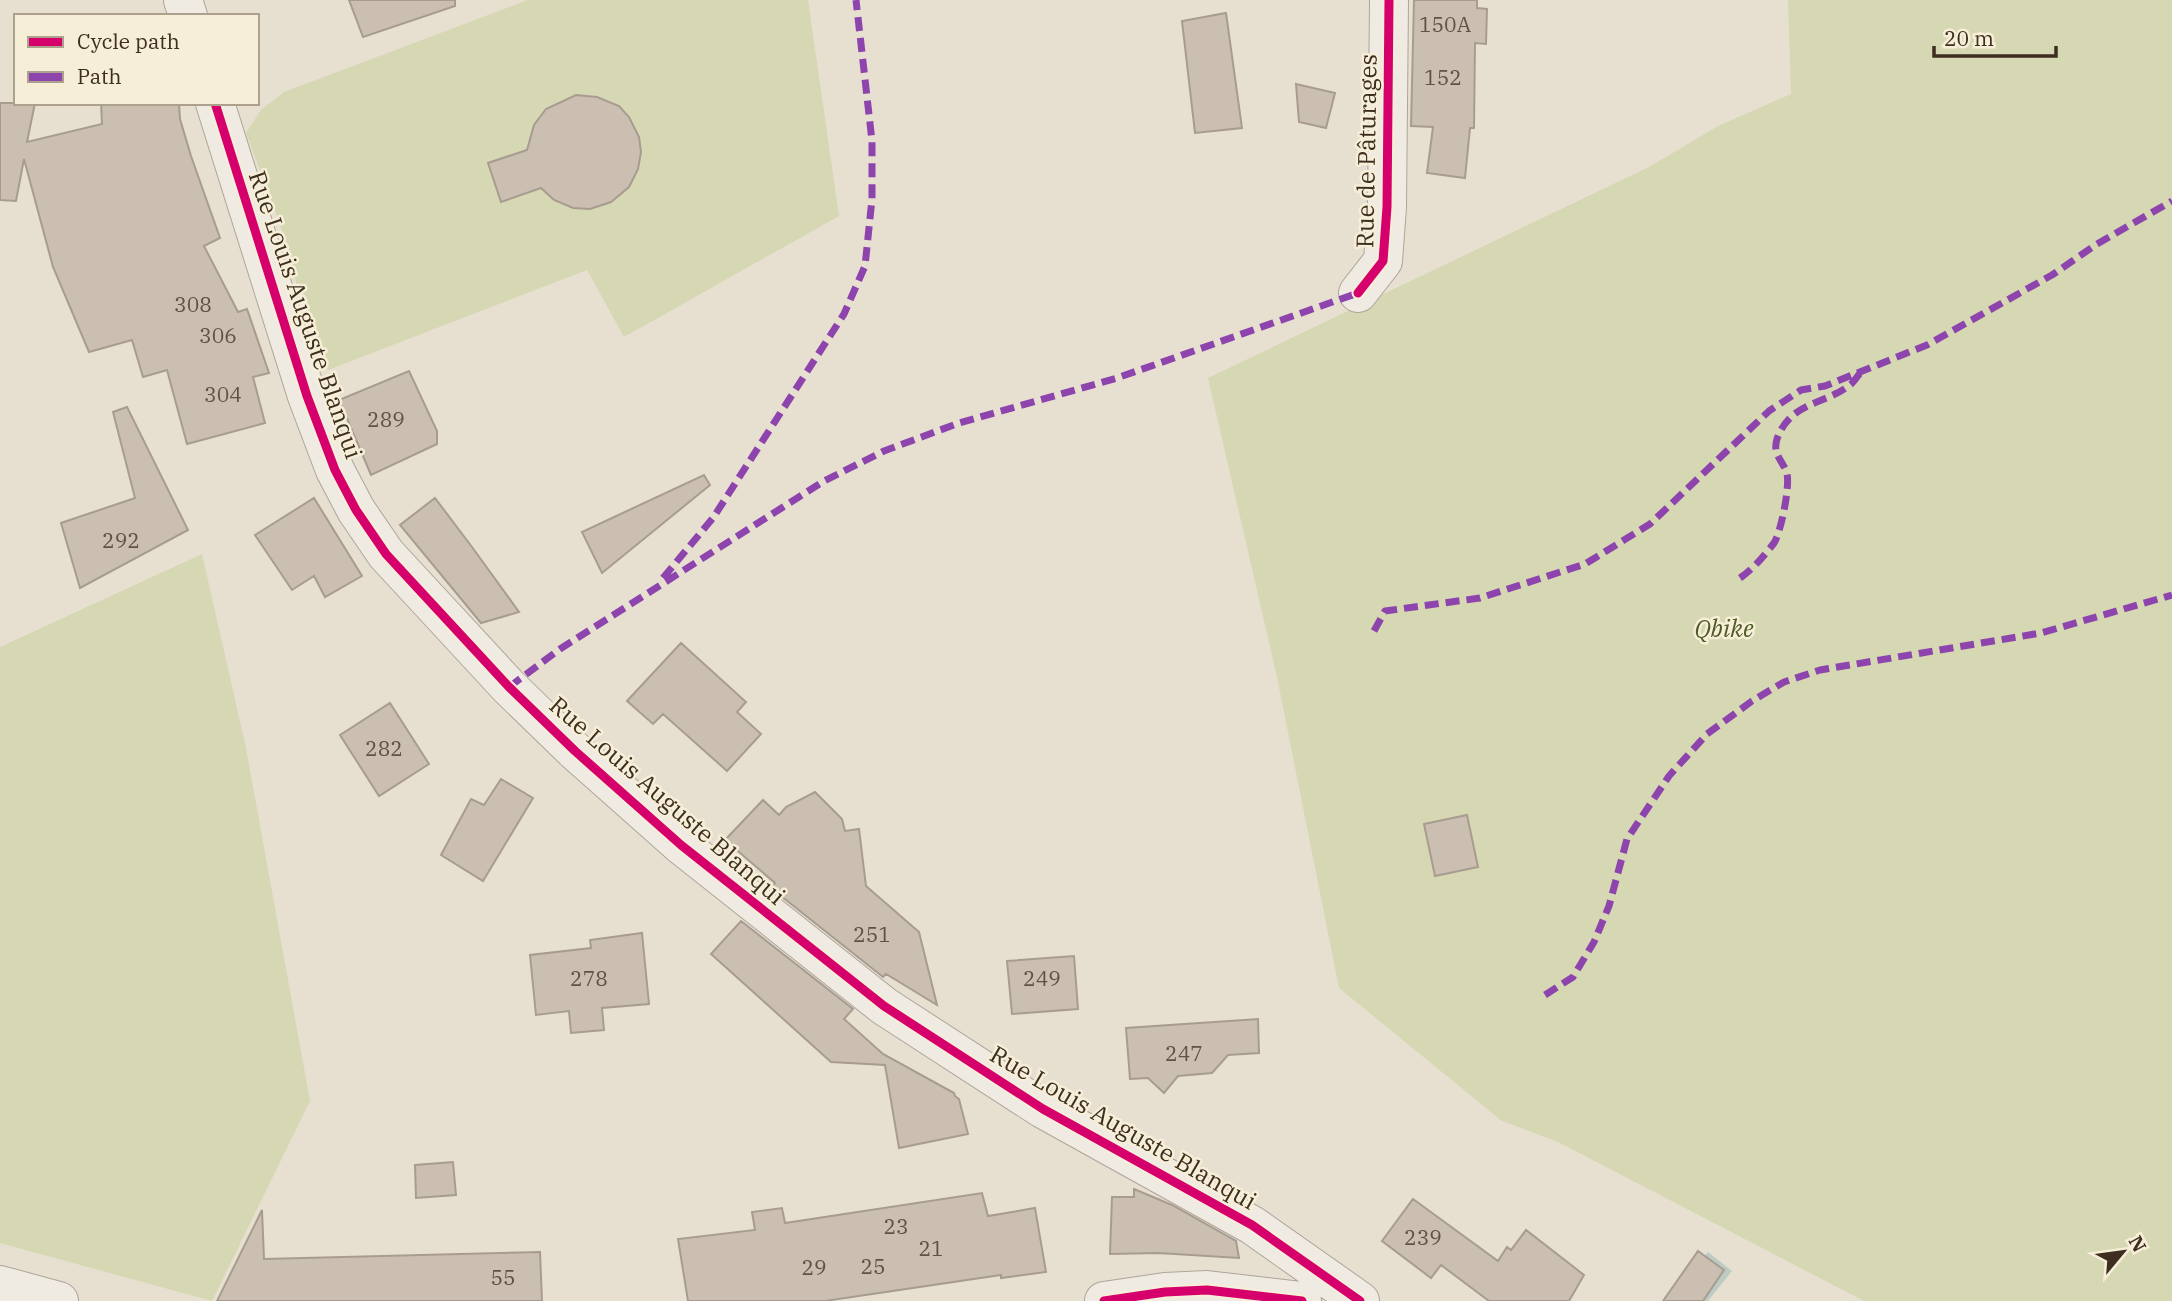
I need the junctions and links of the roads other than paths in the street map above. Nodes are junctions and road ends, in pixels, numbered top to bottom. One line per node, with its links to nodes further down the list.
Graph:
1 (1389, 0): 3 (street, Rue de Pâturages)
2 (216, 105): 8 (street, Rue Louis Auguste Blanqui)
3 (1358, 293)
4 (0, 1285): 5 (street)
5 (59, 1301)
6 (1104, 1301): 7 (street)
7 (1303, 1301)
8 (1360, 1301)

